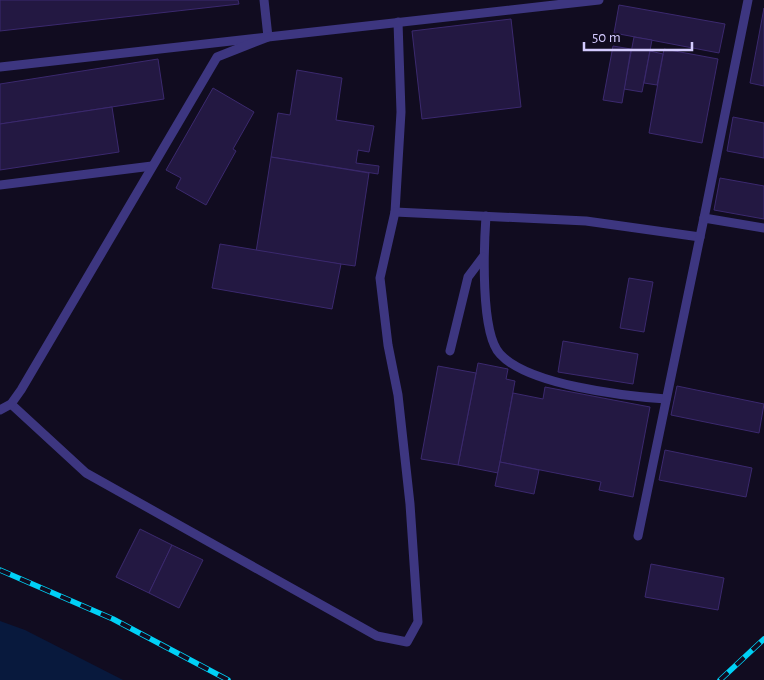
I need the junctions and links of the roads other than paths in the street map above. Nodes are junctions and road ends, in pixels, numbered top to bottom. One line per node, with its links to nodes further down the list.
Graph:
1 (264, 0): 5 (lane)
2 (598, 0): 4 (lane)
3 (748, 0): 11 (lane)
4 (398, 22): 5 (lane); 9 (lane)
5 (268, 37): 6 (lane); 7 (lane)
6 (0, 67)
7 (152, 166): 8 (lane); 17 (lane)
8 (0, 185)
9 (395, 212): 10 (lane); 17 (lane)
10 (486, 216): 13 (lane); 14 (lane)
11 (704, 218): 12 (lane); 13 (lane)
12 (764, 228)
13 (700, 237): 16 (lane)
14 (483, 257): 15 (lane); 16 (lane)
15 (450, 351)
16 (666, 399): 19 (lane)
17 (12, 404): 18 (lane)
18 (0, 410)
19 (638, 536)

